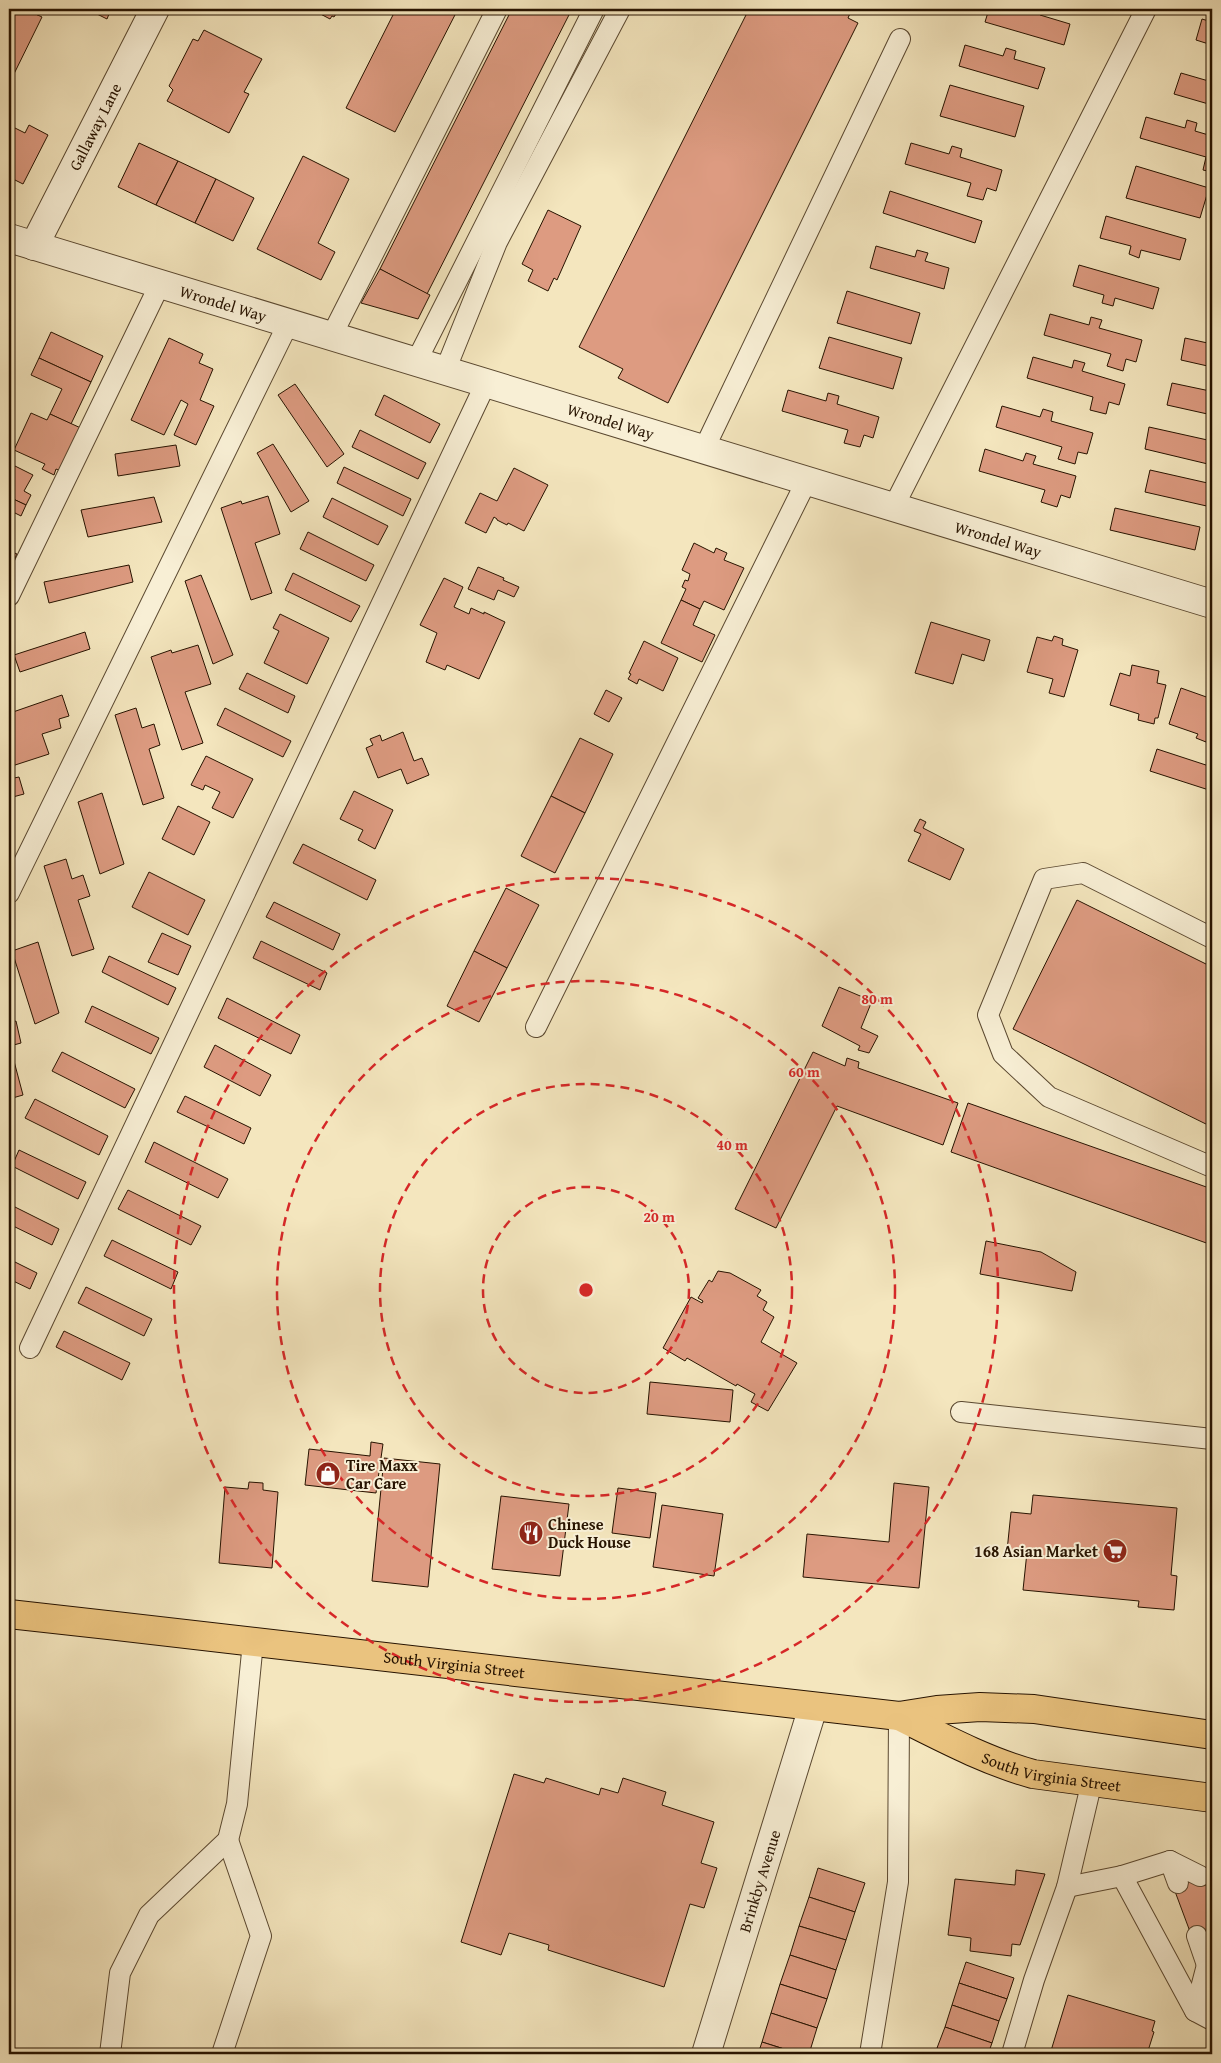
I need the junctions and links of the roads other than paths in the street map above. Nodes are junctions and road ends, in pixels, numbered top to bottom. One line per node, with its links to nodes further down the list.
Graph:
1 (155, 9): 7 (street, Gallaway Lane)
2 (497, 9): 10 (lane)
3 (594, 9): 11 (lane)
4 (620, 9): 12 (lane)
5 (1146, 9): 16 (lane)
6 (900, 39): 14 (lane)
7 (22, 242): 8 (street, Wrondel Way)
8 (160, 284): 9 (street, Wrondel Way); 17 (lane)
9 (288, 324): 10 (street, Wrondel Way); 19 (lane)
10 (331, 337): 11 (street, Wrondel Way)
11 (416, 362): 12 (street, Wrondel Way)
12 (445, 371): 13 (street, Wrondel Way)
13 (486, 383): 14 (street, Wrondel Way); 23 (lane)
14 (704, 449): 15 (street, Wrondel Way)
15 (807, 480): 16 (street, Wrondel Way); 21 (lane)
16 (894, 506): 18 (street, Wrondel Way)
17 (9, 596)
18 (1212, 604)
19 (9, 893)
20 (1212, 938): 22 (lane)
21 (536, 1027)
22 (1212, 1167)
23 (30, 1348)
24 (961, 1412): 25 (lane)
25 (1212, 1439)
26 (9, 1614): 27 (main road, South Virginia Street)
27 (254, 1642): 28 (main road, South Virginia Street); 33 (lane)
28 (813, 1707): 29 (main road, South Virginia Street); 44 (street, Brinkby Avenue)
29 (899, 1716): 30 (main road, South Virginia Street); 31 (main road, South Virginia Street); 45 (lane)
30 (1212, 1735)
31 (1092, 1781): 32 (main road, South Virginia Street); 38 (lane)
32 (1212, 1798)
33 (228, 1840): 42 (lane); 43 (lane)
34 (1170, 1861): 35 (lane); 36 (lane); 37 (lane)
35 (1122, 1876): 38 (lane); 41 (lane)
36 (1200, 1876)
37 (1178, 1883)
38 (1067, 1887): 46 (lane)
39 (1197, 1936): 40 (lane)
40 (1210, 1958): 41 (lane)
41 (1204, 2016)
42 (110, 2054)
43 (222, 2054)
44 (706, 2054)
45 (870, 2054)
46 (1012, 2054)

